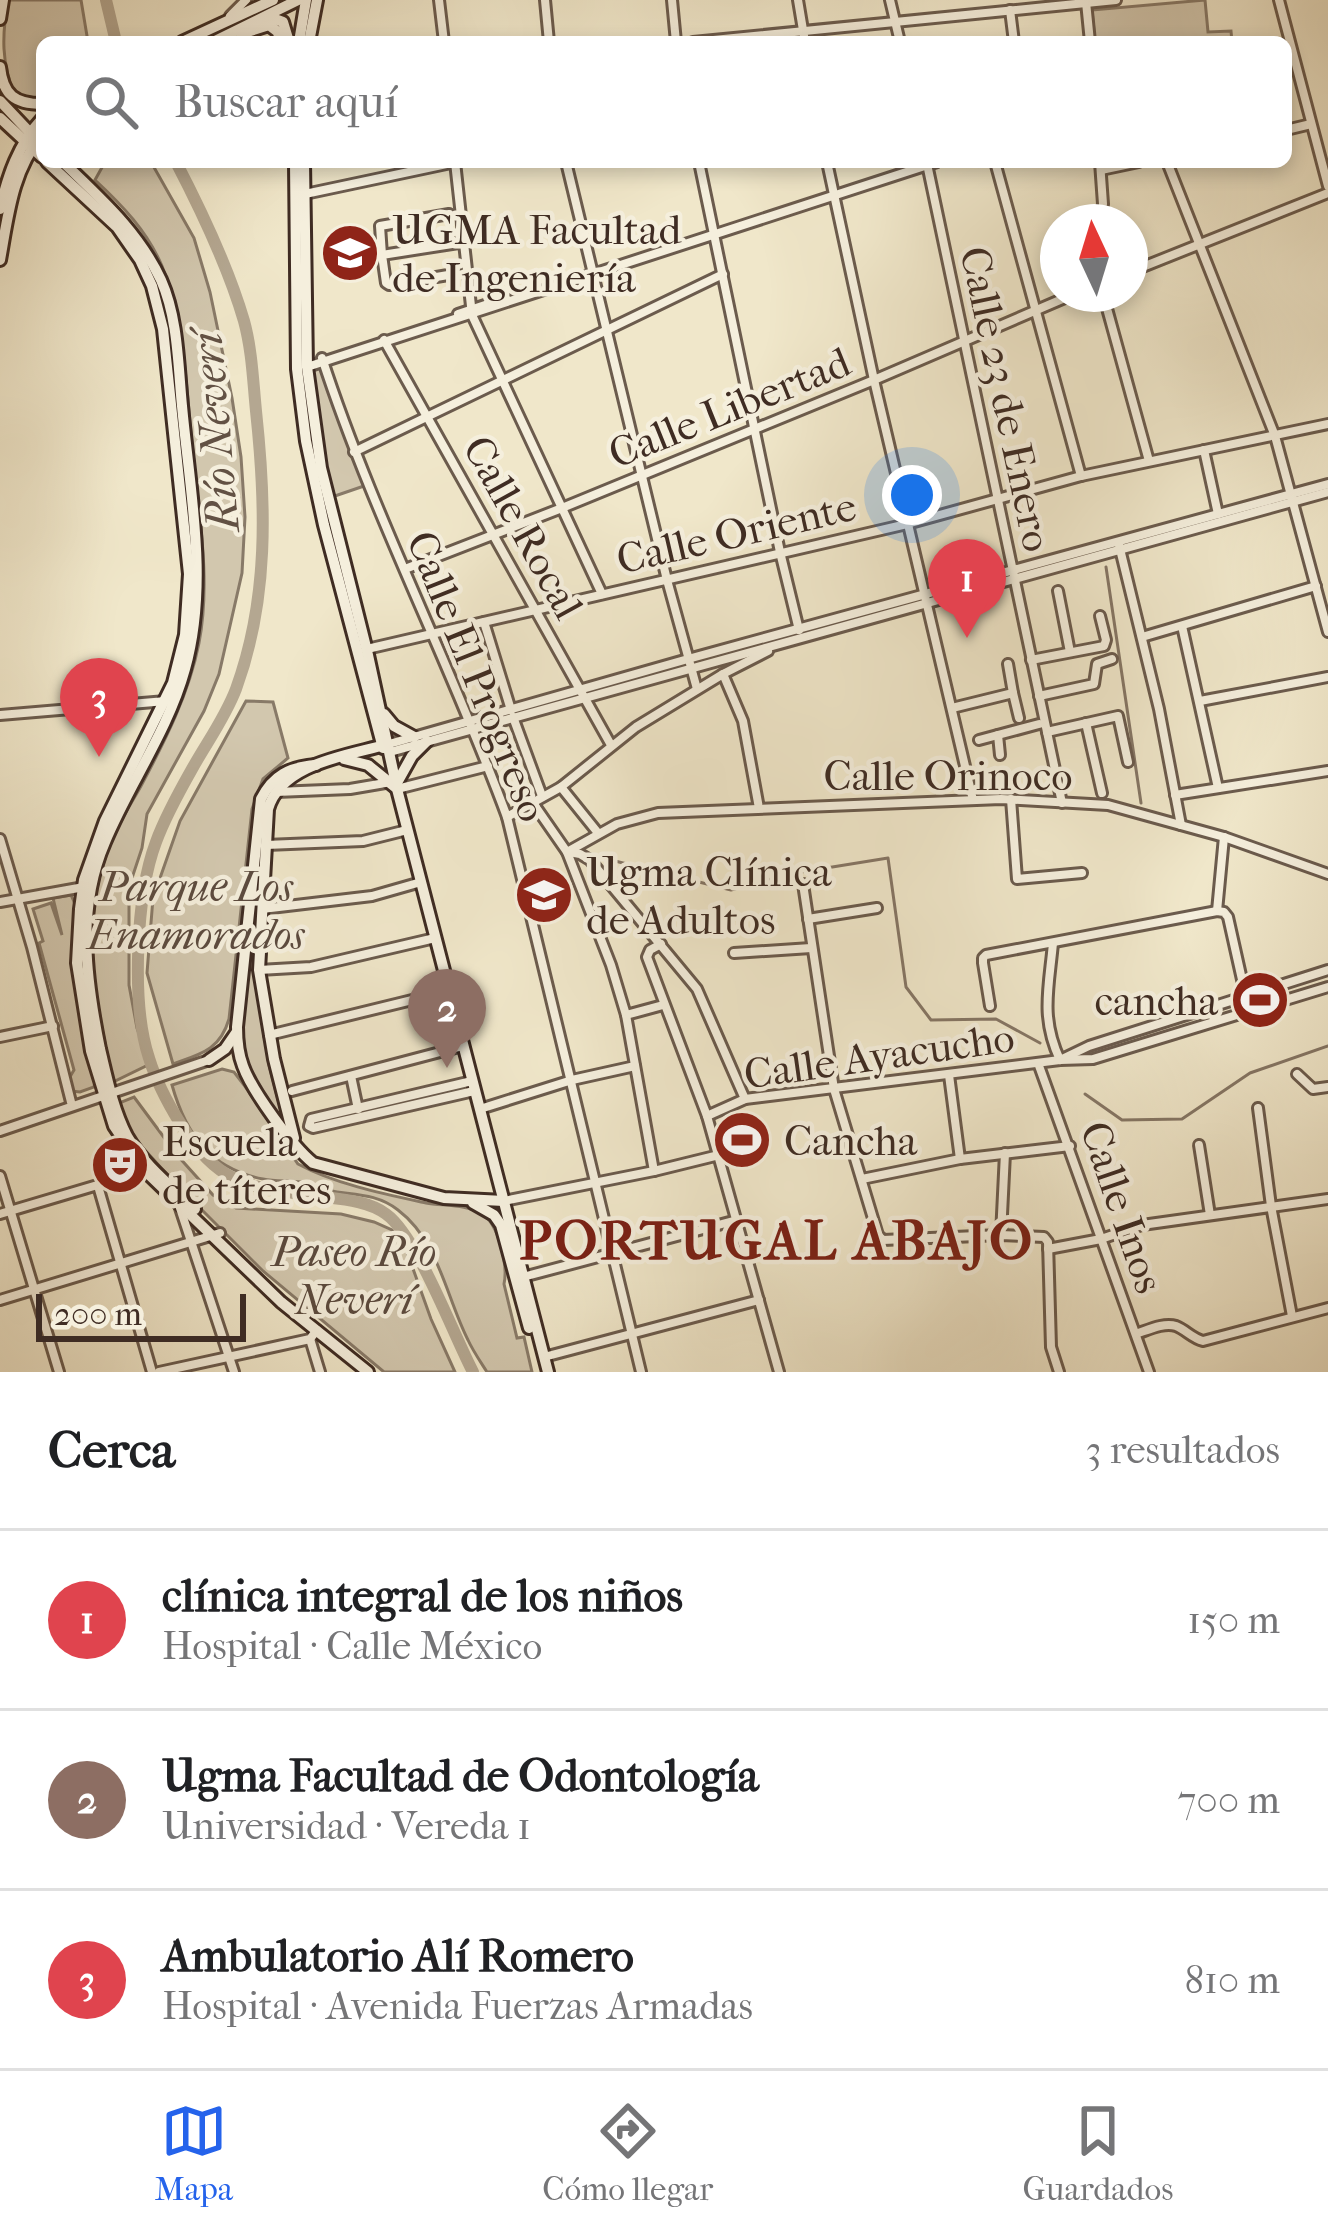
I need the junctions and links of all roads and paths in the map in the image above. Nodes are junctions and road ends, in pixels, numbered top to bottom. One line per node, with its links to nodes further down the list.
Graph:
1 (3, 0): 16 (main road)
2 (246, 0): 18 (street)
3 (273, 0): 18 (main road)
4 (302, 0): 15 (main road); 23 (main road)
5 (317, 0): 24 (main road)
6 (439, 0): 25 (street)
7 (545, 0): 26 (street)
8 (672, 0): 27 (street)
9 (798, 0): 28 (street)
10 (890, 0): 17 (street)
11 (1116, 0): 13 (street)
12 (1279, 0): 32 (street)
13 (1086, 2): 14 (street); 31 (street)
14 (1010, 10): 17 (street); 30 (street)
15 (267, 16): 18 (main road); 22 (main road)
16 (0, 19)
17 (895, 22): 28 (street); 29 (street)
18 (224, 30): 19 (main road); 20 (main road); 21 (main road)
19 (203, 36)
20 (218, 36)
21 (281, 36)
22 (284, 36)
23 (299, 36)
24 (310, 36)
25 (443, 36)
26 (548, 36)
27 (675, 36)
28 (804, 36)
29 (898, 36)
30 (1013, 36)
31 (1089, 36)
32 (1288, 36)
33 (1292, 50): 38 (street)
34 (0, 67): 36 (main road)
35 (0, 101): 40 (main road)
36 (36, 104)
37 (0, 118): 40 (main road)
38 (1311, 124): 39 (street); 55 (street)
39 (1292, 129)
40 (35, 140): 59 (main road); 65 (main road)
41 (54, 168): 128 (main road)
42 (69, 168): 128 (main road)
43 (295, 168): 129 (main road)
44 (304, 168): 56 (main road)
45 (428, 168): 56 (street)
46 (457, 168): 62 (street)
47 (567, 168): 67 (street)
48 (700, 168): 61 (street)
49 (828, 168): 57 (street)
50 (915, 168): 57 (street)
51 (931, 168): 76 (street, Calle 23 de Enero)
52 (997, 168): 71 (street)
53 (1101, 168): 58 (street)
54 (1169, 168): 63 (street)
55 (1328, 189): 63 (street)
56 (305, 194): 78 (main road)
57 (834, 195): 61 (street); 80 (street)
58 (1103, 204)
59 (0, 208)
60 (448, 214): 64 (street)
61 (715, 232): 67 (street); 69 (street)
62 (465, 242): 64 (street); 72 (street)
63 (1200, 244): 66 (street); 84 (street)
64 (382, 256): 68 (street)
65 (0, 260)
66 (1148, 265)
67 (592, 272): 72 (street); 74 (street)
68 (454, 274)
69 (723, 274): 74 (street); 83 (street)
70 (1040, 307): 71 (street, Calle Libertad)
71 (1036, 309): 76 (street, Calle Libertad); 89 (street)
72 (471, 312): 75 (street); 79 (street)
73 (1108, 312): 87 (street)
74 (606, 331): 79 (street); 88 (street)
75 (385, 340): 77 (street); 81 (street, Calle Rocal)
76 (966, 342): 80 (street, Calle Libertad); 92 (street, Calle 23 de Enero)
77 (323, 360): 78 (street); 86 (street, Calle El Progreso)
78 (306, 365): 115 (main road)
79 (502, 380): 81 (street); 93 (street)
80 (874, 380): 83 (street, Calle Libertad); 95 (street)
81 (428, 416): 86 (street); 96 (street, Calle Rocal)
82 (1328, 424): 84 (street, Calle Oriente)
83 (756, 428): 88 (street, Calle Libertad); 98 (street)
84 (1275, 436): 85 (street, Calle Oriente); 91 (street)
85 (1204, 450): 87 (street, Calle Oriente); 94 (street)
86 (354, 452): 99 (street, Calle El Progreso)
87 (1149, 461): 89 (street, Calle Oriente)
88 (643, 475): 93 (street, Calle Libertad); 101 (street)
89 (1081, 476): 92 (street, Calle Oriente)
90 (1328, 488): 91 (street)
91 (1292, 497): 94 (street); 102 (street)
92 (999, 499): 95 (street, Calle Oriente); 100 (street, Calle 23 de Enero)
93 (562, 508): 96 (street, Calle Libertad); 104 (street)
94 (1219, 518): 97 (street)
95 (908, 524): 98 (street, Calle Oriente); 105 (street)
96 (495, 533): 99 (street, Calle Libertad); 106 (street, Calle Rocal)
97 (1119, 545): 100 (street); 113 (street)
98 (780, 552): 101 (street, Calle Oriente); 111 (street)
99 (404, 569): 112 (street, Calle El Progreso)
100 (1013, 574): 105 (street); 118 (street, Calle 23 de Enero)
101 (667, 580): 104 (street, Calle Oriente); 119 (street)
102 (1316, 586): 109 (street); 110 (street)
103 (1058, 591): 116 (street)
104 (602, 594): 106 (street, Calle Oriente)
105 (926, 599): 111 (street); 130 (street)
106 (535, 610): 108 (street, Calle Oriente); 125 (street, Calle Rocal)
107 (1100, 616): 116 (street)
108 (484, 622): 112 (street, Calle Oriente); 131 (street)
109 (1182, 626): 113 (street); 127 (street)
110 (1328, 632)
111 (800, 633): 114 (street); 119 (street)
112 (432, 634): 115 (street, Calle Oriente); 135 (street, Calle El Progreso)
113 (1142, 638): 154 (street)
114 (787, 641): 119 (street); 121 (street)
115 (367, 649): 129 (main road)
116 (1070, 652): 118 (street)
117 (1112, 658): 126 (street)
118 (1031, 660): 126 (street, Calle 23 de Enero)
119 (689, 664): 123 (street); 125 (street)
120 (1007, 664): 124 (street)
121 (723, 674): 123 (street); 159 (street)
122 (1328, 677): 127 (street)
123 (697, 689): 141 (street)
124 (1012, 693): 130 (street); 133 (street)
125 (582, 694): 131 (street); 141 (street, Calle Rocal)
126 (1038, 696): 136 (street, Calle 23 de Enero)
127 (1200, 701): 151 (street)
128 (169, 702): 132 (street); 172 (main road)
129 (376, 708): 138 (main road); 142 (main road); 144 (main road)
130 (952, 708): 156 (street)
131 (512, 714): 135 (street); 155 (street)
132 (0, 715)
133 (1019, 718)
134 (1086, 723): 136 (street); 145 (street); 153 (street)
135 (473, 726): 138 (street); 140 (street); 147 (street, Calle El Progreso)
136 (1043, 728): 137 (street); 158 (street, Calle 23 de Enero)
137 (998, 735): 139 (street); 143 (street)
138 (414, 737): 142 (street)
139 (980, 740)
140 (428, 741): 142 (street); 149 (main road)
141 (611, 745): 150 (street)
142 (387, 747): 144 (main road); 149 (main road)
143 (1000, 754)
144 (346, 757): 146 (main road); 149 (main road)
145 (1128, 762)
146 (316, 765): 152 (main road); 194 (main road)
147 (488, 766): 149 (street); 160 (street, Calle El Progreso)
148 (1328, 771): 151 (street)
149 (395, 785): 152 (street); 162 (main road)
150 (561, 787): 155 (street); 163 (street)
151 (1218, 788): 154 (street)
152 (275, 792): 166 (main road)
153 (1102, 793)
154 (1175, 795): 161 (street)
155 (537, 800): 160 (street); 167 (street)
156 (973, 800): 157 (street, Calle Orinoco); 159 (street, Calle Orinoco)
157 (1012, 800): 158 (street, Calle Orinoco); 168 (street)
158 (1062, 802): 161 (street, Calle Orinoco)
159 (759, 808): 163 (street, Calle Orinoco)
160 (507, 817): 206 (street, Calle El Progreso)
161 (1180, 825): 164 (street, Calle Orinoco)
162 (407, 830): 166 (street); 170 (main road)
163 (598, 833): 167 (street, Calle Orinoco)
164 (1224, 837): 169 (street, Calle Orinoco); 177 (street)
165 (0, 839): 173 (street)
166 (264, 845): 176 (main road)
167 (567, 852): 181 (street); 192 (street)
168 (1082, 873)
169 (1328, 874)
170 (421, 882): 176 (street); 179 (main road)
171 (803, 884): 178 (street)
172 (87, 887): 173 (street); 211 (main road)
173 (16, 899): 174 (street); 193 (street)
174 (0, 902)
175 (877, 908): 178 (street)
176 (261, 909): 184 (main road)
177 (1216, 911): 180 (street); 188 (street)
178 (808, 919): 182 (street)
179 (435, 938): 184 (street); 187 (main road)
180 (1053, 943): 190 (street); 199 (street)
181 (661, 944): 189 (street); 212 (street)
182 (812, 948): 183 (street); 209 (street)
183 (734, 953)
184 (260, 970): 195 (main road)
185 (1328, 970): 188 (street)
186 (1328, 987): 191 (street)
187 (448, 991): 195 (street); 197 (main road)
188 (1246, 997): 191 (street); 199 (street)
189 (663, 1005): 192 (street); 217 (street)
190 (990, 1006)
191 (1250, 1011): 199 (street)
192 (626, 1015): 201 (street)
193 (53, 1026): 196 (street); 213 (street)
194 (237, 1031): 198 (main road); 202 (main road)
195 (269, 1035): 222 (main road)
196 (0, 1037)
197 (463, 1046): 204 (street); 207 (main road)
198 (209, 1060): 202 (main road); 211 (street)
199 (1060, 1060): 200 (street, Calle Ayacucho)
200 (1038, 1064): 205 (street, Calle Ayacucho); 220 (street, Calle Inos)
201 (635, 1066): 206 (street); 227 (street)
202 (245, 1072): 222 (main road)
203 (1297, 1074): 208 (street)
204 (351, 1076): 210 (street); 215 (street)
205 (949, 1076): 209 (street, Calle Ayacucho); 225 (street)
206 (572, 1080): 216 (street); 230 (street, Calle El Progreso)
207 (473, 1086): 215 (street); 215 (street); 216 (main road)
208 (1328, 1087)
209 (834, 1089): 212 (street, Calle Ayacucho); 229 (street)
210 (292, 1090)
211 (107, 1094): 213 (street); 219 (street); 226 (main road)
212 (745, 1099): 217 (street, Calle Ayacucho)
213 (71, 1102): 219 (street)
214 (1258, 1108): 236 (street)
215 (358, 1109)
216 (479, 1109): 218 (main road)
217 (707, 1116): 224 (street)
218 (483, 1125): 233 (main road); 234 (main road)
219 (0, 1128)
220 (1070, 1145): 223 (street); 243 (street, Calle Inos)
221 (1199, 1145): 239 (street)
222 (297, 1148): 233 (main road)
223 (1005, 1153): 225 (street); 242 (street)
224 (719, 1155): 227 (street); 240 (street)
225 (960, 1159): 229 (street)
226 (149, 1170): 231 (street); 235 (main road); 241 (main road)
227 (654, 1172): 230 (street)
228 (0, 1175): 237 (street)
229 (862, 1179): 242 (street)
230 (597, 1183): 234 (street); 246 (street, Calle El Progreso)
231 (98, 1186): 237 (street); 247 (street)
232 (1328, 1199): 236 (street)
233 (468, 1201): 234 (main road); 265 (main road)
234 (504, 1202): 248 (main road)
235 (178, 1204): 241 (main road); 244 (street)
236 (1271, 1206): 239 (street); 253 (street)
237 (11, 1211): 238 (street); 249 (street)
238 (0, 1214)
239 (1210, 1215): 243 (street)
240 (737, 1220): 246 (street); 251 (street)
241 (216, 1234): 244 (street); 254 (main road)
242 (1001, 1234): 245 (street)
243 (1101, 1239): 245 (street); 256 (street, Calle Inos)
244 (191, 1243): 247 (street); 257 (street)
245 (1048, 1249): 268 (street)
246 (612, 1254): 248 (street); 255 (street, Calle El Progreso)
247 (122, 1263): 249 (street); 261 (street)
248 (523, 1277): 258 (main road)
249 (34, 1288): 250 (street); 260 (street)
250 (0, 1300)
251 (759, 1300): 255 (street); 267 (street)
252 (1328, 1308): 253 (street)
253 (1292, 1316): 256 (street)
254 (315, 1332): 257 (street); 263 (street); 264 (main road)
255 (632, 1334): 258 (street); 266 (street, Calle El Progreso)
256 (1136, 1334): 259 (street, Calle Inos)
257 (229, 1355): 261 (street); 262 (street)
258 (544, 1357): 265 (main road)
259 (1147, 1371)
260 (59, 1372)
261 (155, 1372)
262 (234, 1372)
263 (320, 1372)
264 (372, 1372)
265 (544, 1372)
266 (641, 1372)
267 (779, 1372)
268 (1059, 1372)

